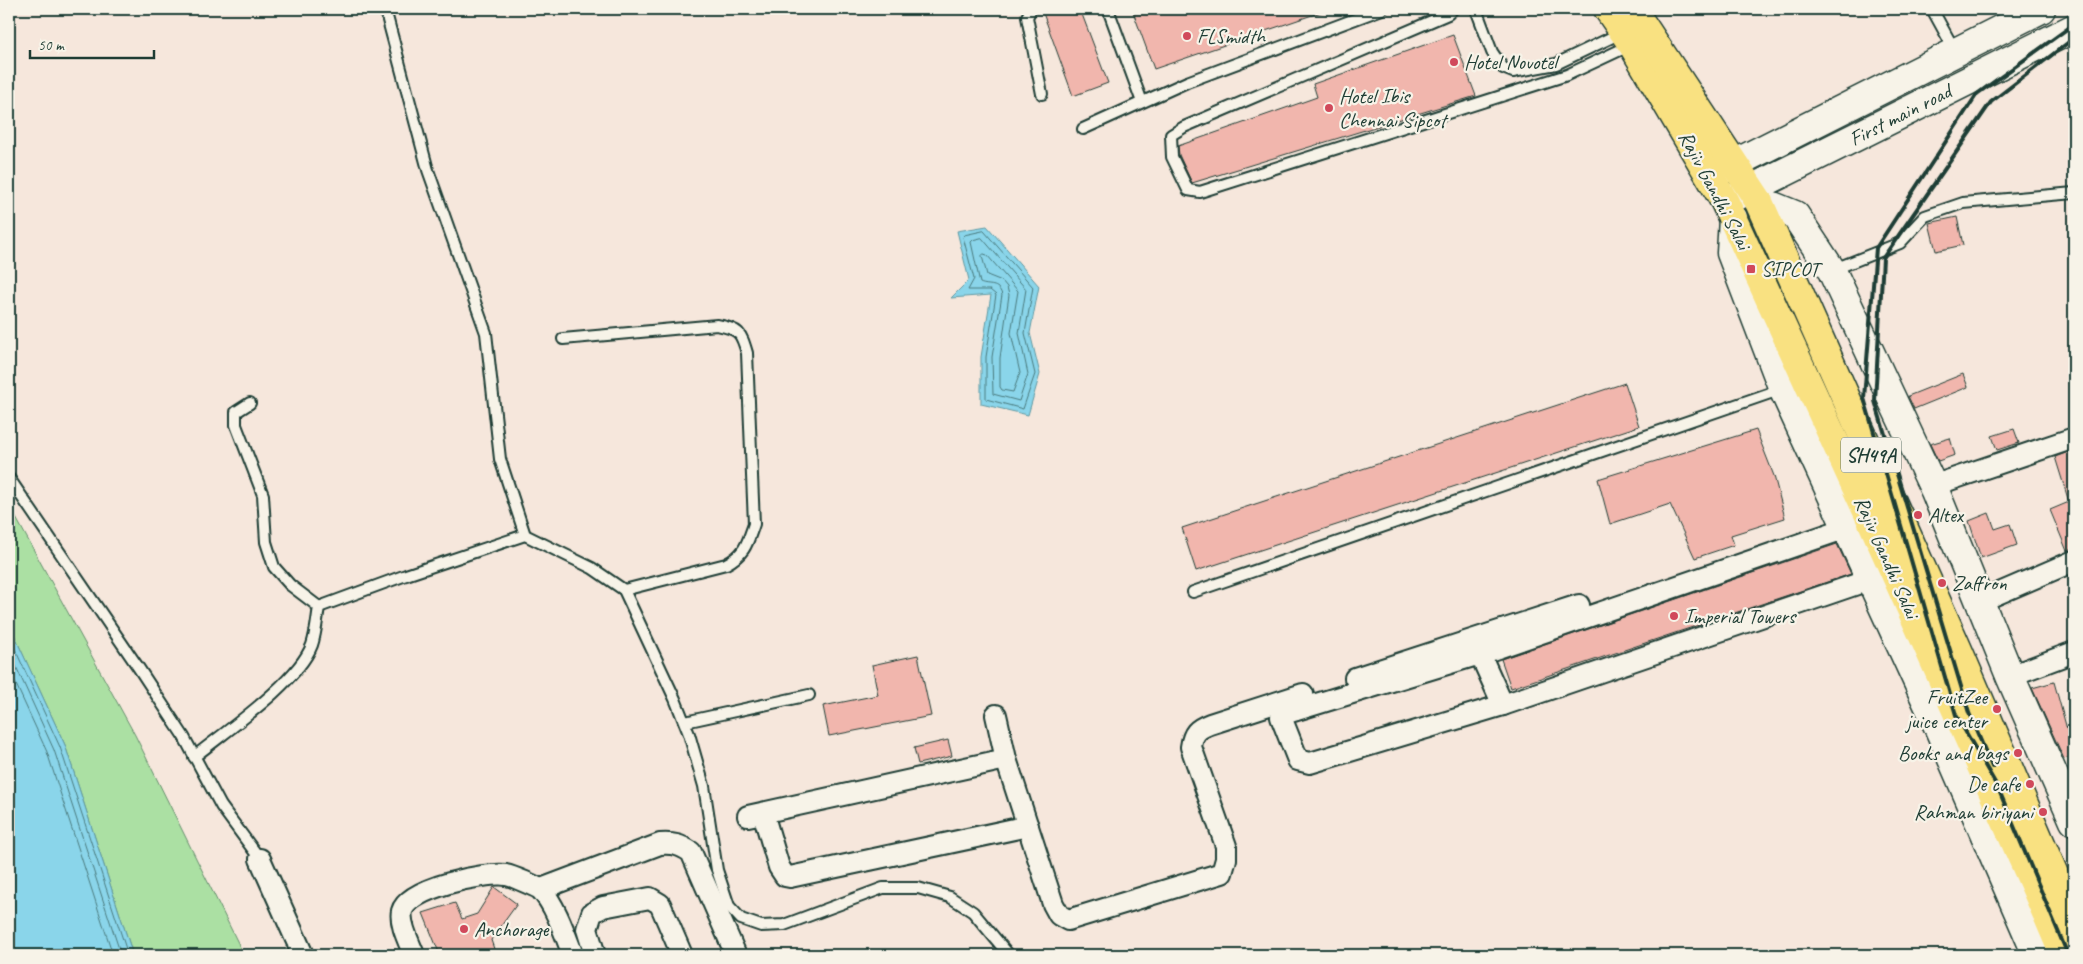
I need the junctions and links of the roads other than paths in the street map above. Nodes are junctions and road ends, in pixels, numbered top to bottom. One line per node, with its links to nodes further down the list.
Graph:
1 (385, 9): 29 (lane)
2 (1031, 9): 13 (lane)
3 (1108, 9): 14 (lane)
4 (1382, 9): 14 (lane)
5 (1453, 9): 11 (lane)
6 (1476, 9): 11 (lane)
7 (1608, 9): 11 (main road, Rajiv Gandhi Salai / SH49A)
8 (1932, 9): 12 (lane)
9 (2041, 9): 12 (street)
10 (2074, 28): 19 (street, First main road)
11 (1634, 30): 16 (main road, Rajiv Gandhi Salai / SH49A); 17 (main road, Rajiv Gandhi Salai / SH49A)
12 (1956, 52): 16 (street)
13 (1042, 94)
14 (1142, 102): 15 (lane)
15 (1083, 129)
16 (1735, 163): 17 (street); 19 (main road, Rajiv Gandhi Salai / SH49A)
17 (1711, 175): 20 (main road, Rajiv Gandhi Salai / SH49A)
18 (2074, 193): 21 (lane)
19 (1755, 195): 20 (street, First main road); 21 (street); 49 (main road, Rajiv Gandhi Salai / SH49A)
20 (1729, 210): 23 (street); 28 (main road, Rajiv Gandhi Salai / SH49A)
21 (1832, 271): 27 (street)
22 (563, 339): 32 (lane)
23 (1783, 389): 28 (street); 33 (lane)
24 (250, 403): 35 (lane)
25 (2074, 438): 27 (street)
26 (9, 478): 43 (lane)
27 (1932, 486): 34 (street)
28 (1856, 519): 31 (street); 37 (street); 46 (street); 58 (main road, Rajiv Gandhi Salai / SH49A)
29 (525, 535): 32 (lane); 35 (lane)
30 (2074, 561): 34 (street)
31 (1872, 579): 40 (street); 57 (street)
32 (624, 590): 42 (lane)
33 (1193, 592)
34 (1981, 601): 38 (street)
35 (319, 607): 43 (lane)
36 (2074, 652): 38 (street)
37 (1480, 654): 40 (street); 40 (street)
38 (2010, 676): 45 (street)
39 (809, 695): 42 (lane)
40 (1503, 705)
41 (996, 715): 44 (street)
42 (685, 722): 56 (lane)
43 (194, 756): 47 (lane)
44 (1006, 759): 46 (street); 46 (street)
45 (2074, 821)
46 (1028, 826)
47 (260, 859): 51 (street)
48 (541, 889): 52 (street); 53 (street); 55 (street)
49 (2074, 921)
50 (594, 953): 53 (street); 54 (street)
51 (303, 955)
52 (414, 955)
53 (573, 955)
54 (682, 955)
55 (736, 955)
56 (1009, 955)
57 (2037, 955)
58 (2064, 955)

